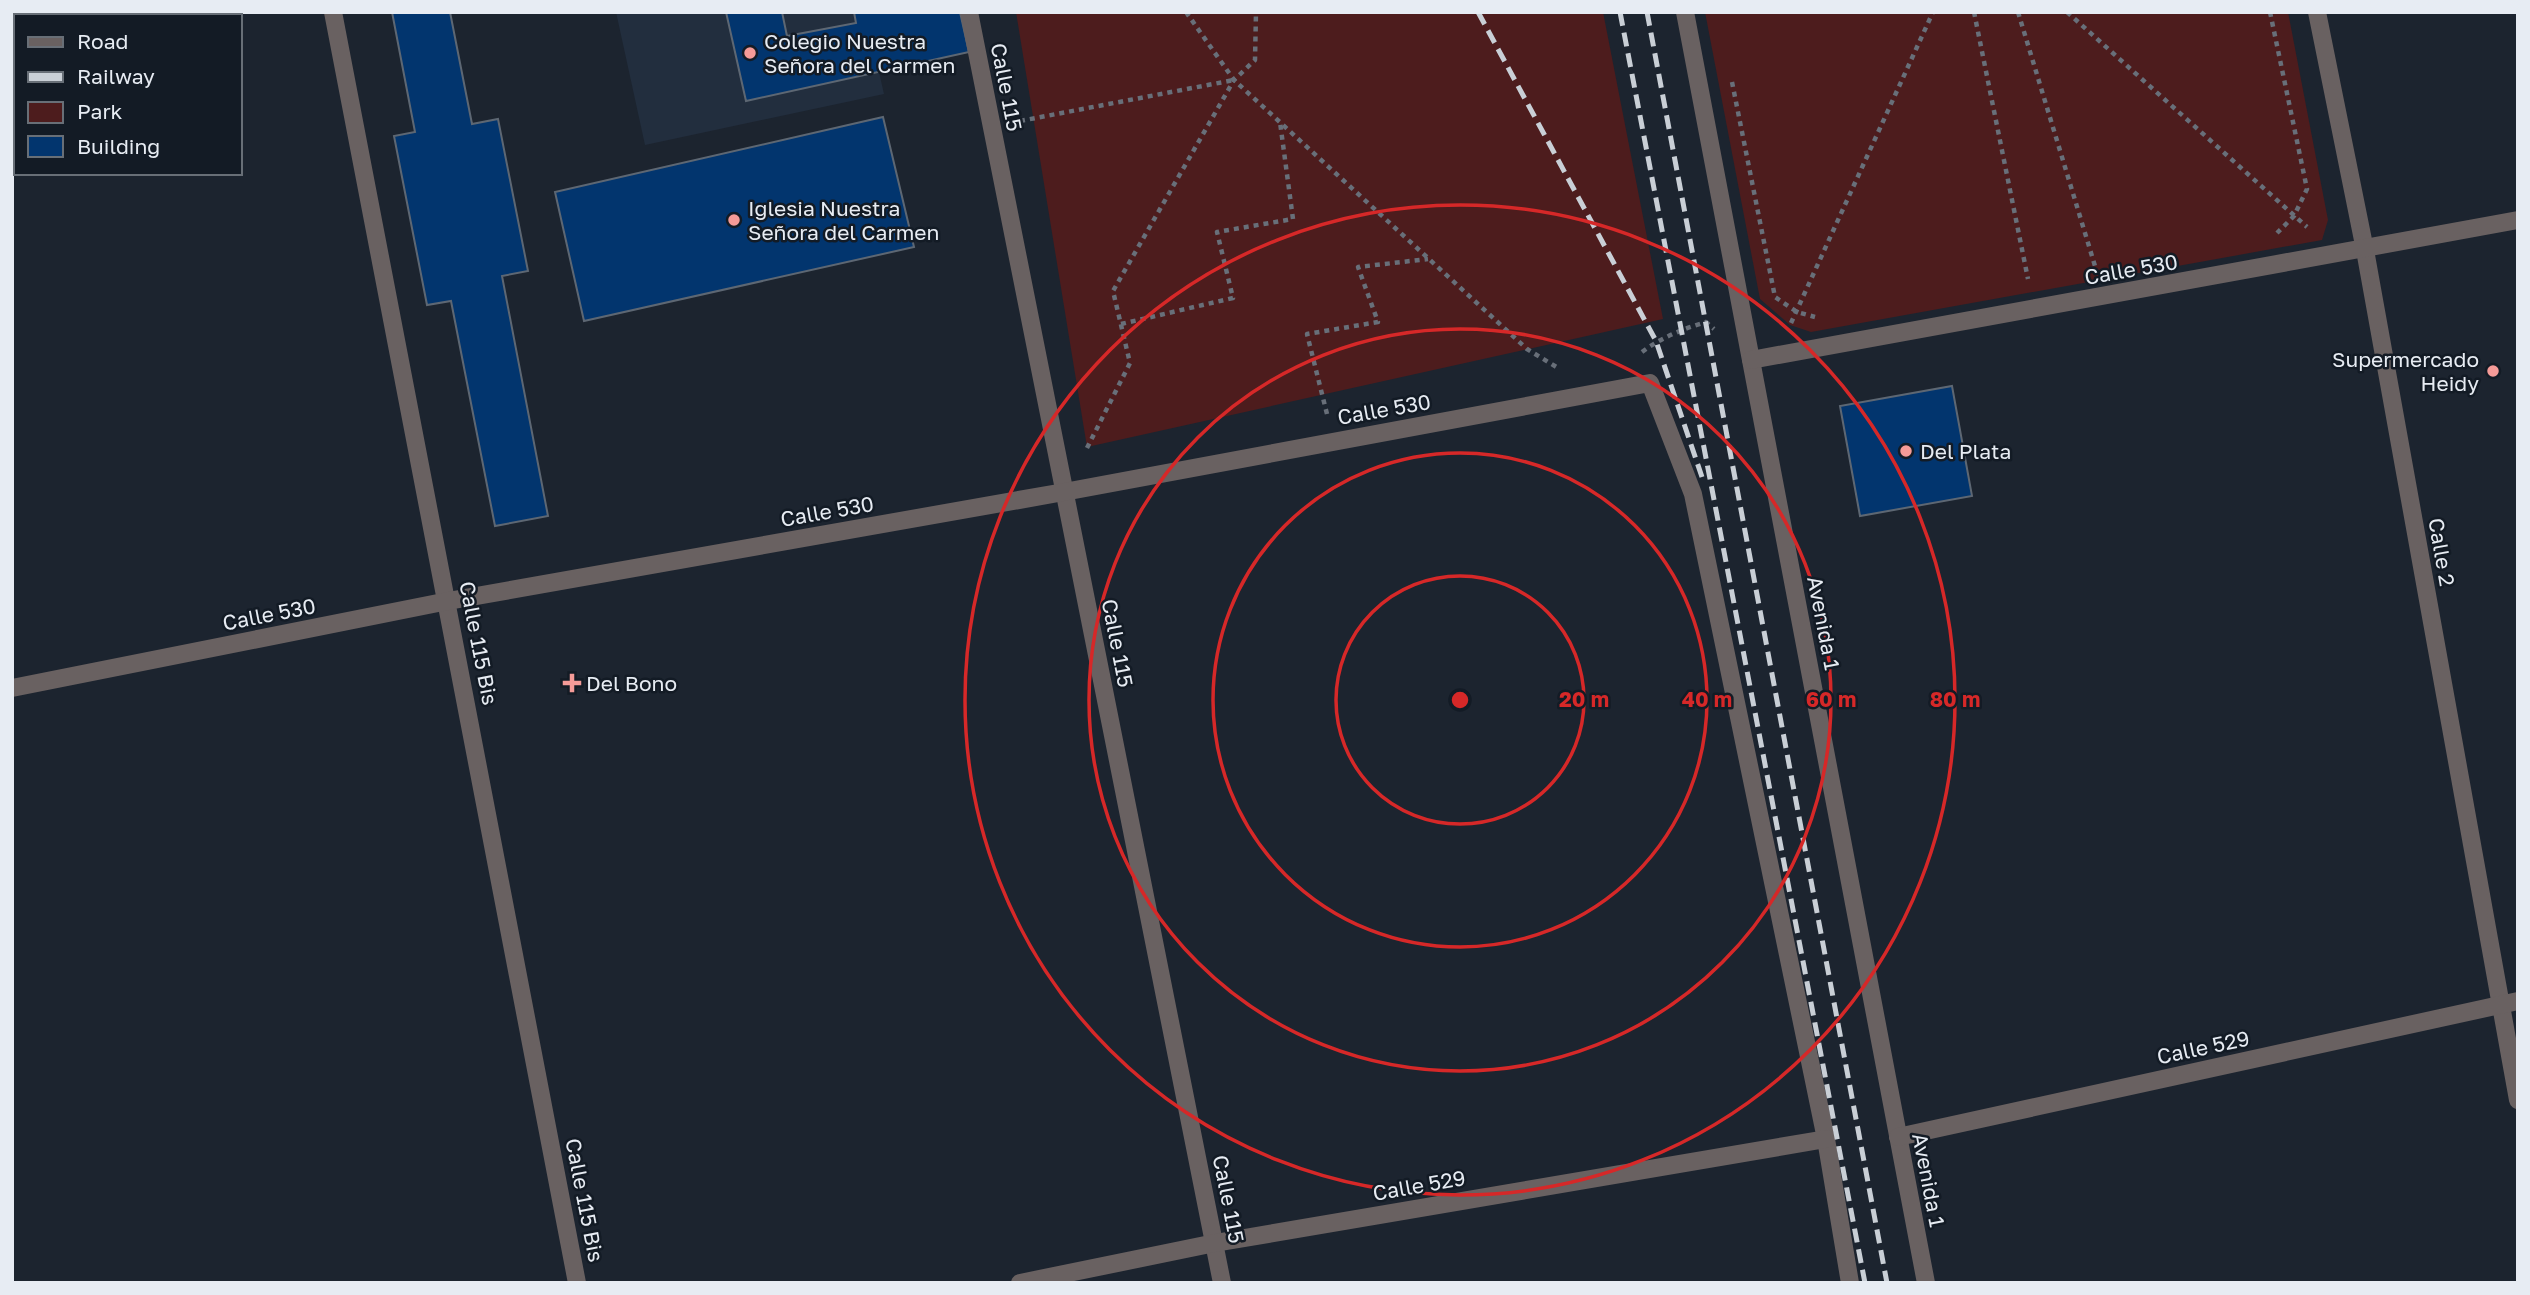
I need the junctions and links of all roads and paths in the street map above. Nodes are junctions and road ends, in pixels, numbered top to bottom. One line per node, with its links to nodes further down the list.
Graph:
1 (333, 12): 33 (street, Calle 115 Bis)
2 (969, 12): 15 (street, Calle 115)
3 (1186, 12): 12 (path)
4 (1256, 12): 12 (path)
5 (1685, 12): 28 (street, Avenida 1)
6 (1933, 12): 24 (path)
7 (1974, 12): 23 (path)
8 (2018, 12): 22 (path)
9 (2067, 12): 16 (path)
10 (2270, 12): 16 (path)
11 (2317, 12): 20 (street, Calle 2)
12 (1234, 80): 14 (path); 15 (path); 26 (path)
13 (1732, 80): 24 (path)
14 (1279, 122): 21 (path); 26 (path)
15 (991, 126): 32 (street, Calle 115)
16 (2294, 216): 18 (path); 19 (path)
17 (2518, 220): 20 (street, Calle 530)
18 (2312, 232)
19 (2275, 234)
20 (2365, 250): 28 (street, Calle 530); 36 (street, Calle 2)
21 (1429, 259): 29 (path); 31 (path)
22 (2096, 270)
23 (2029, 283)
24 (1797, 312): 25 (path); 27 (path)
25 (1818, 318)
26 (1121, 324): 32 (path)
27 (1790, 325)
28 (1751, 360): 30 (path); 38 (street, Avenida 1)
29 (1571, 367)
30 (1650, 383): 31 (street, Calle 530); 39 (street)
31 (1334, 441): 32 (street, Calle 530)
32 (1065, 492): 33 (street, Calle 530); 40 (street, Calle 115)
33 (448, 601): 34 (street, Calle 530); 41 (street, Calle 115 Bis)
34 (12, 688)
35 (2518, 1001): 36 (street, Calle 529)
36 (2499, 1005): 37 (street, Calle 2); 38 (street, Calle 529)
37 (2518, 1100)
38 (1898, 1137): 45 (street, Avenida 1)
39 (1826, 1139): 40 (street, Calle 529); 44 (street)
40 (1215, 1243): 42 (street, Calle 529); 43 (street, Calle 115)
41 (577, 1283)
42 (1020, 1283)
43 (1222, 1283)
44 (1850, 1283)
45 (1926, 1283)

